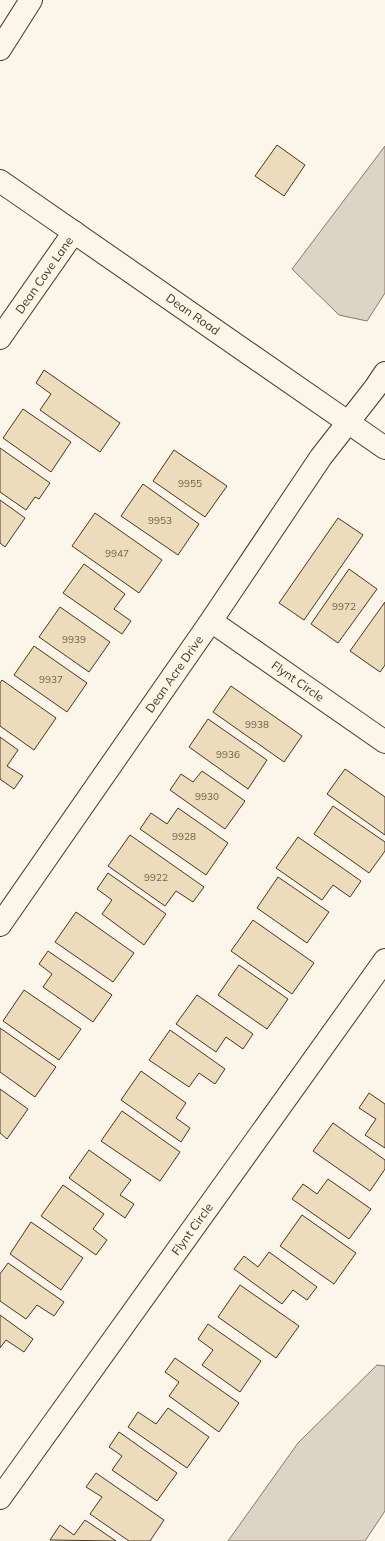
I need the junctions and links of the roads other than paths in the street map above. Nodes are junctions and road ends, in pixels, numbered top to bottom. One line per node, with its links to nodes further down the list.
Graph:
1 (31, 0): 2 (street)
2 (0, 49)
3 (0, 181): 4 (street, Dean Road)
4 (74, 232): 5 (street, Dean Cove Lane); 7 (street, Dean Road)
5 (0, 338)
6 (385, 373): 7 (street, Dean Acre Drive)
7 (348, 423): 8 (street, Dean Road); 9 (street, Dean Acre Drive)
8 (385, 448)
9 (211, 621): 10 (street, Flynt Circle); 11 (street, Dean Acre Drive)
10 (385, 742)
11 (0, 925)
12 (385, 960): 13 (street, Flynt Circle)
13 (0, 1498)

